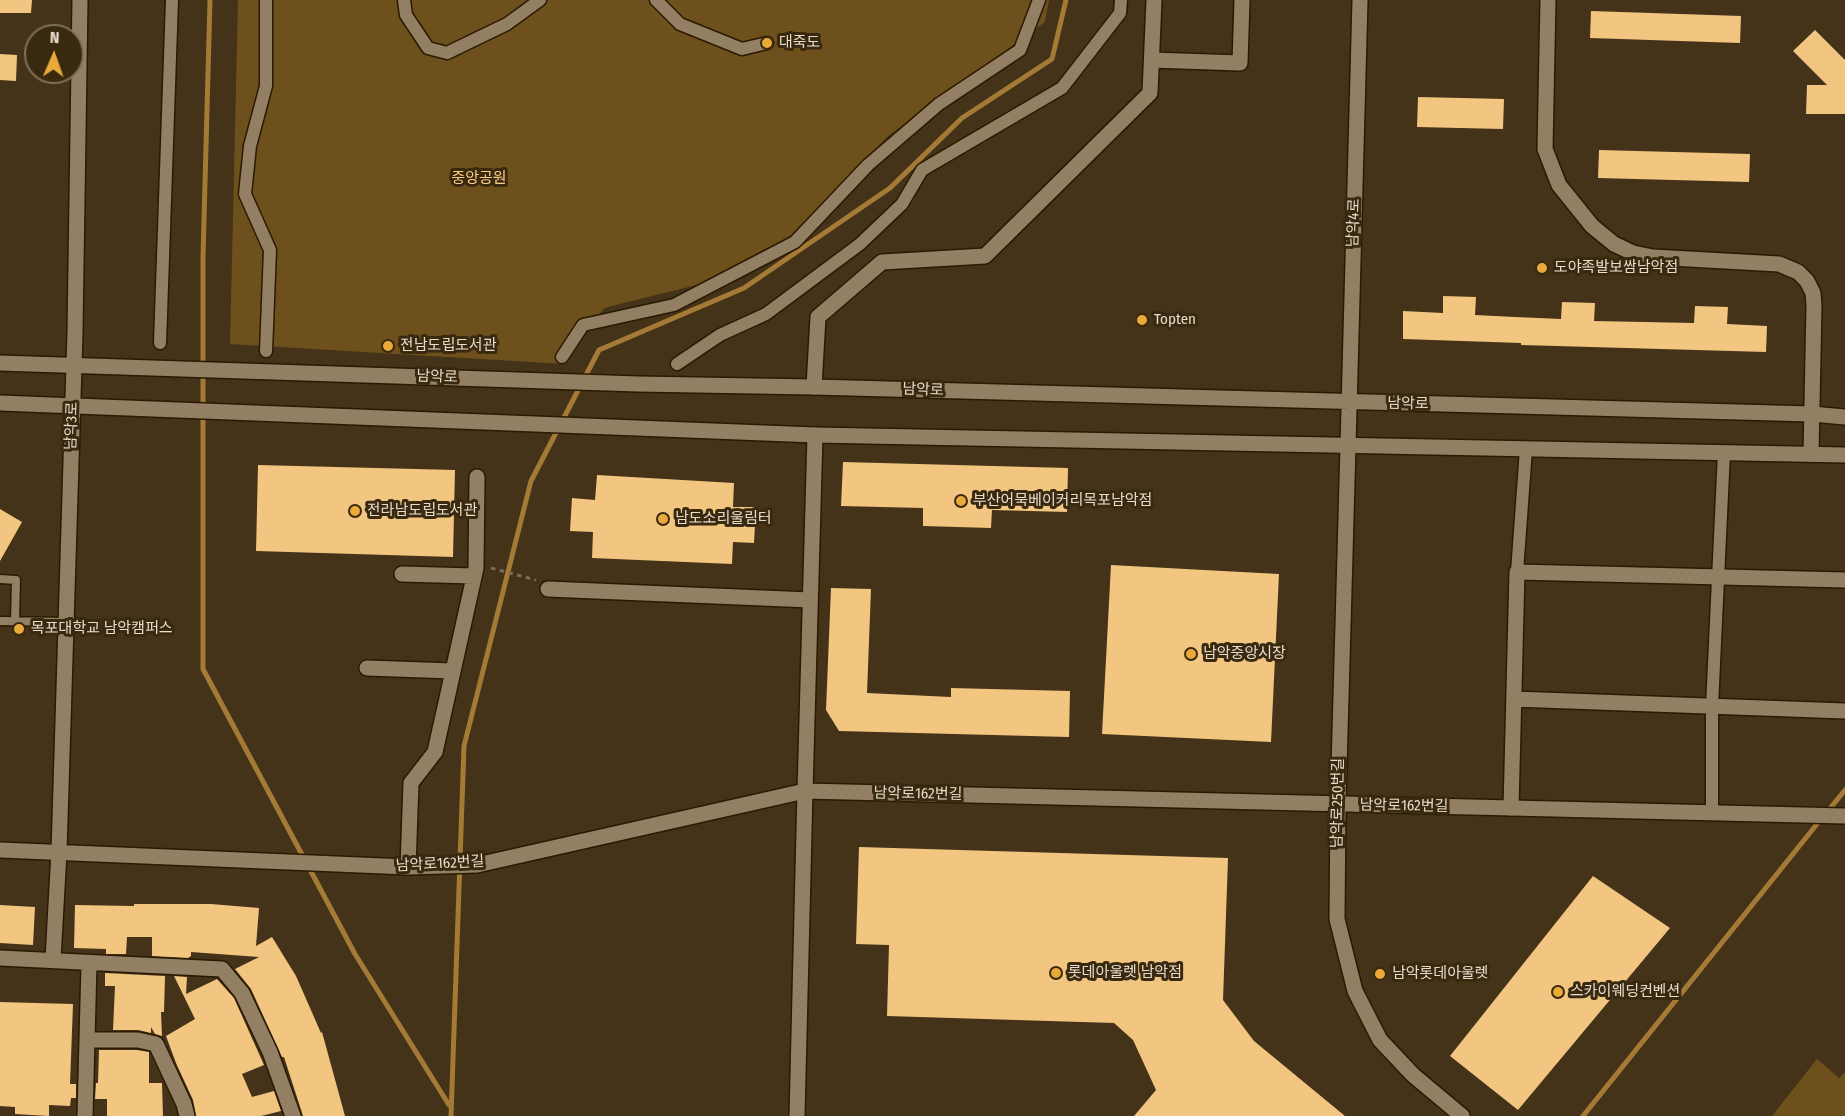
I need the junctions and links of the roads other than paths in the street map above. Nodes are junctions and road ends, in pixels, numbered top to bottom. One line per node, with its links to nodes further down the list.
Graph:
1 (80, 0): 19 (street, 남악3로)
2 (172, 0): 15 (street)
3 (266, 0): 16 (street)
4 (404, 0): 5 (street)
5 (540, 0)
6 (656, 0): 13 (street)
7 (1039, 0): 17 (street)
8 (1121, 0): 20 (street)
9 (1154, 0): 14 (street)
10 (1242, 0): 14 (street)
11 (1360, 0): 22 (street, 남악4로)
12 (1548, 0): 25 (street)
13 (767, 43)
14 (1152, 60): 21 (street)
15 (160, 343)
16 (266, 351)
17 (562, 357)
18 (0, 363): 19 (street, 남악로)
19 (73, 364): 21 (street, 남악로); 24 (street, 남악3로)
20 (677, 364)
21 (814, 387): 22 (street, 남악로)
22 (1349, 402): 25 (street, 남악로); 28 (street, 남악4로)
23 (0, 403): 24 (street)
24 (73, 406): 27 (street); 44 (street, 남악3로)
25 (1812, 414): 26 (street, 남악로); 31 (street)
26 (1838, 417)
27 (815, 435): 28 (street); 41 (street)
28 (1348, 446): 29 (street); 51 (street, 남악로250번길)
29 (1526, 449): 30 (street); 35 (street)
30 (1724, 452): 31 (street); 37 (street)
31 (1811, 454): 32 (street)
32 (1845, 455)
33 (477, 477): 34 (street)
34 (480, 571): 36 (street); 46 (street)
35 (1517, 572): 37 (street); 47 (street)
36 (402, 574)
37 (1717, 577): 39 (street); 48 (street)
38 (0, 579): 43 (lane)
39 (1840, 580)
40 (548, 589): 41 (street)
41 (810, 600): 50 (street)
42 (0, 621): 43 (lane)
43 (15, 621): 44 (lane)
44 (66, 622): 56 (street, 남악3로)
45 (367, 668): 46 (street)
46 (453, 671): 57 (street)
47 (1514, 699): 48 (street); 52 (street)
48 (1712, 706): 49 (street); 53 (street)
49 (1838, 711)
50 (806, 791): 51 (street, 남악로162번길); 57 (street, 남악로162번길); 65 (street)
51 (1338, 804): 52 (street, 남악로162번길); 66 (street, 남악로250번길)
52 (1511, 808): 53 (street, 남악로162번길)
53 (1712, 813): 54 (street, 남악로162번길)
54 (1845, 816)
55 (0, 850): 56 (street, 남악로162번길)
56 (58, 852): 57 (street, 남악로162번길); 59 (street, 남악3로)
57 (414, 867)
58 (0, 958): 59 (street)
59 (53, 959): 60 (street)
60 (89, 964): 61 (street); 64 (street)
61 (87, 1040): 62 (street); 63 (street)
62 (84, 1116)
63 (186, 1116)
64 (293, 1116)
65 (797, 1116)
66 (1462, 1116)

